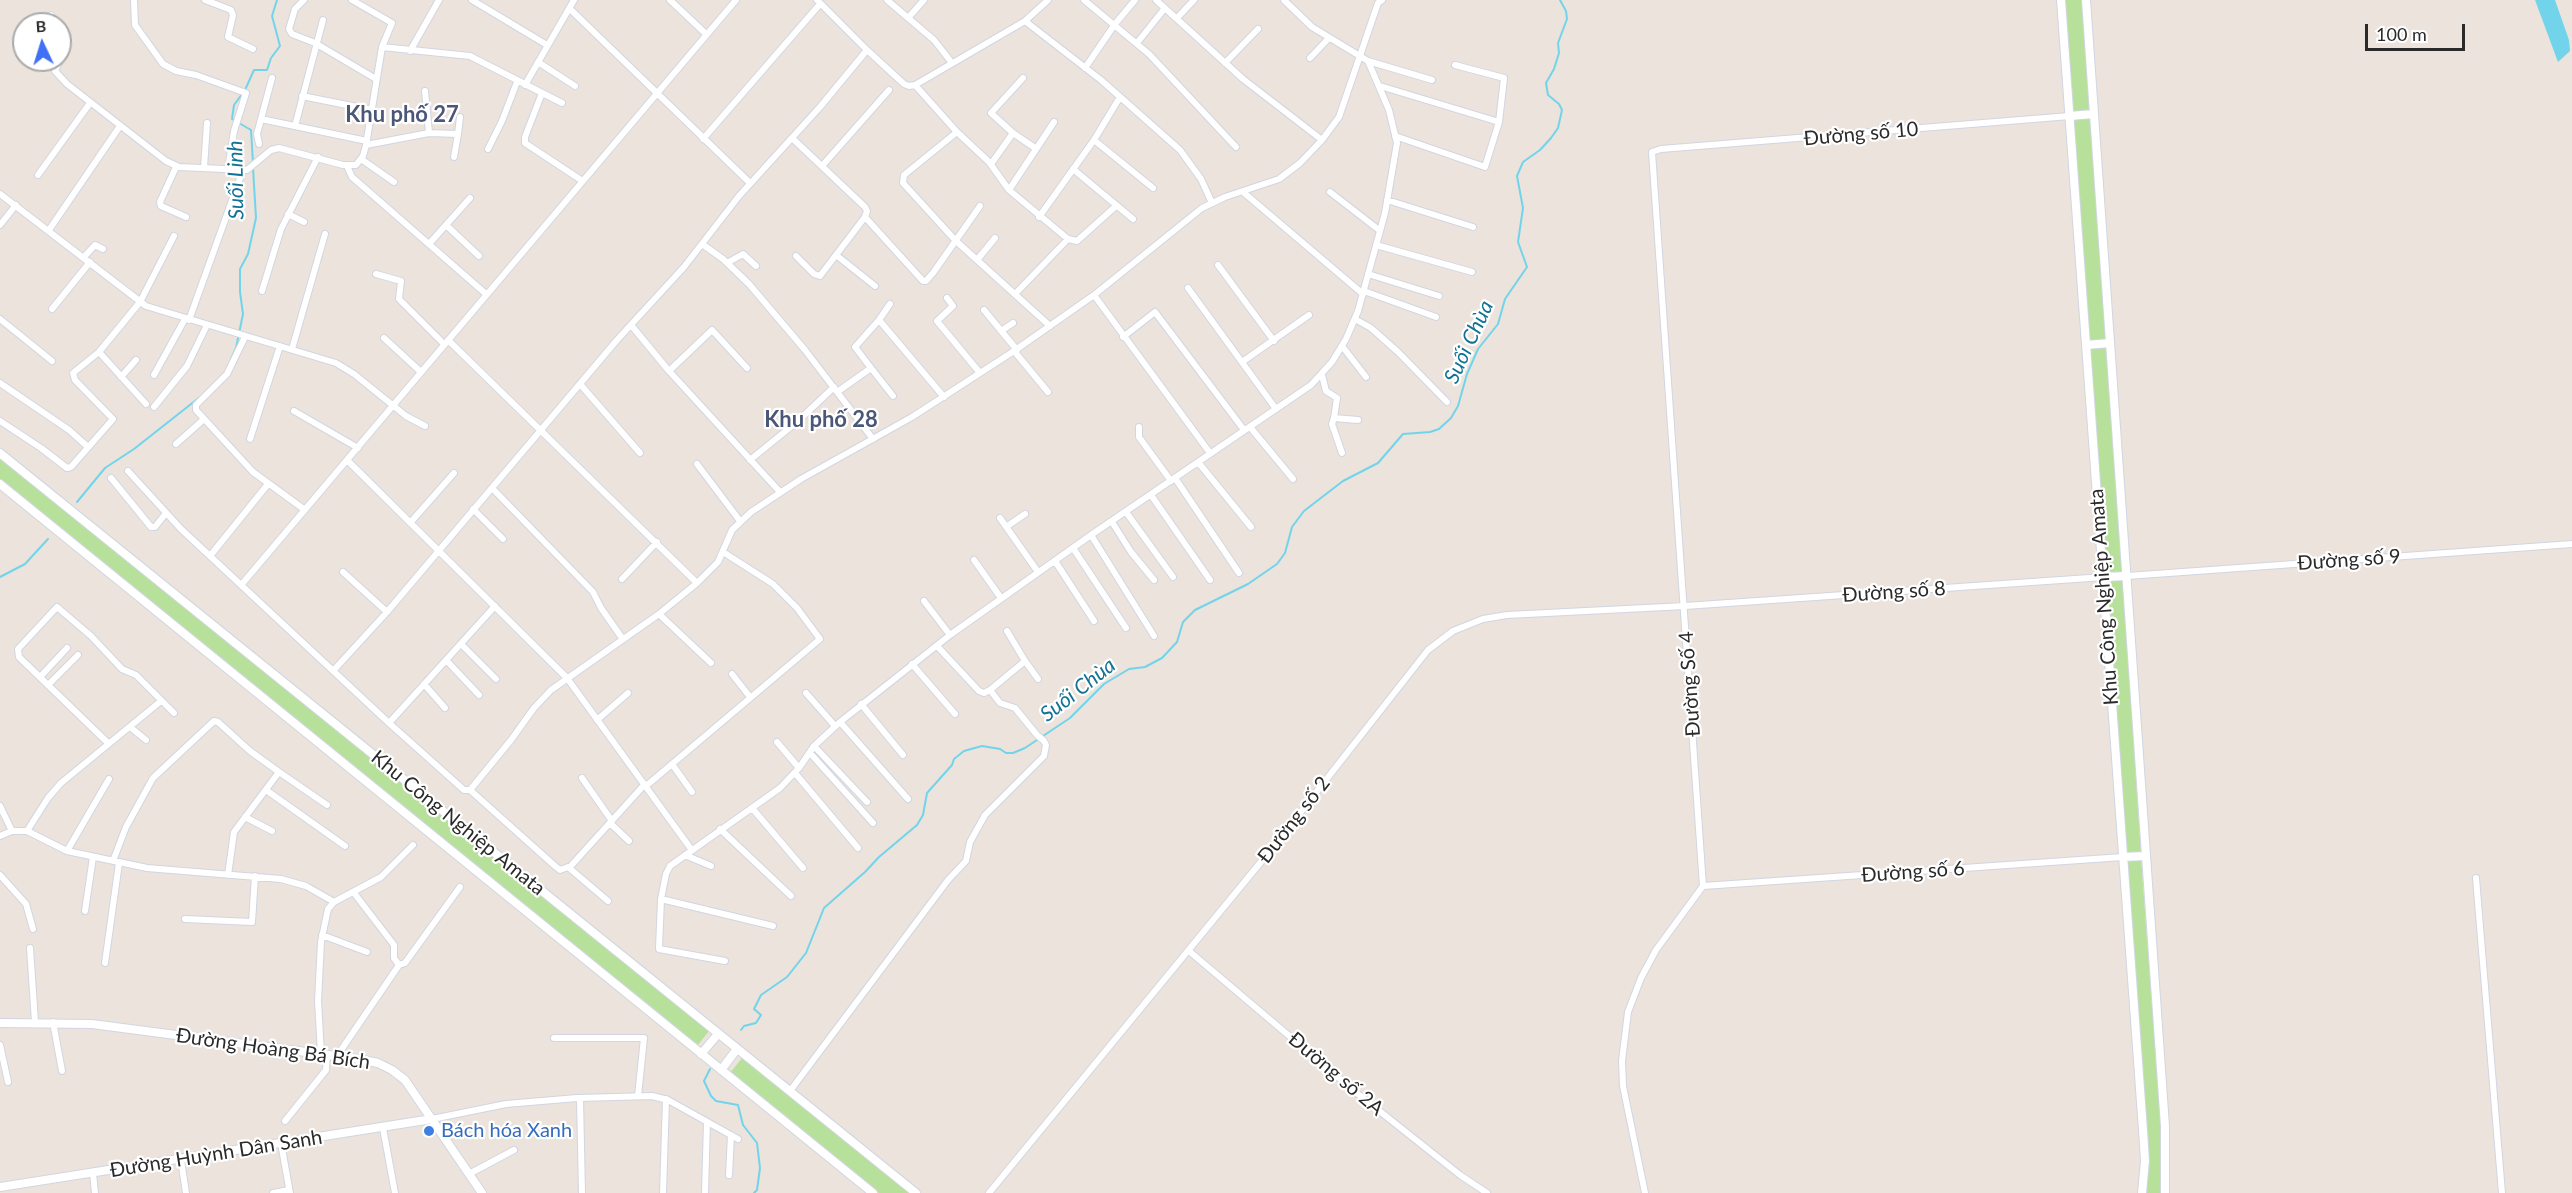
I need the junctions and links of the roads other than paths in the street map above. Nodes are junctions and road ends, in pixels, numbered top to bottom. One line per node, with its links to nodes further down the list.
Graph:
1 (134, 0): 98 (street)
2 (205, 0): 36 (street)
3 (304, 0): 32 (street)
4 (352, 0): 35 (street)
5 (437, 0): 38 (street)
6 (472, 0): 34 (street)
7 (574, 0): 23 (street)
8 (670, 0): 30 (street)
9 (736, 0): 30 (street)
10 (887, 0): 24 (street)
11 (924, 0): 24 (street)
12 (1048, 0): 27 (street)
13 (1084, 0): 28 (street)
14 (1135, 0): 28 (street)
15 (1156, 0): 22 (street)
16 (1194, 0): 25 (street)
17 (1284, 0): 31 (street)
18 (2061, 0): 67 (street, Khu Công Nghiệp Amata)
19 (2086, 0): 66 (street, Khu Công Nghiệp Amata)
20 (1378, 1): 39 (street)
21 (819, 2): 37 (street); 80 (street)
22 (1165, 8): 25 (street); 33 (street)
23 (570, 9): 34 (street); 60 (street)
24 (908, 18): 43 (street)
25 (1177, 18): 44 (street)
26 (323, 20): 32 (street)
27 (1025, 21): 43 (street); 46 (street)
28 (1115, 24): 33 (street); 46 (street)
29 (1258, 29): 44 (street)
30 (706, 34): 60 (street)
31 (1328, 39): 39 (street); 40 (street)
32 (315, 43): 50 (street); 61 (street)
33 (1137, 43): 86 (street)
34 (547, 45): 42 (street)
35 (382, 47): 38 (street); 50 (street)
36 (253, 49)
37 (867, 50): 54 (street); 81 (street)
38 (410, 51): 52 (street)
39 (1362, 56): 41 (street); 83 (street)
40 (1310, 58)
41 (1368, 61): 51 (street); 56 (street)
42 (538, 62): 53 (street); 55 (street)
43 (952, 63): 54 (street)
44 (1225, 63): 83 (street)
45 (1455, 65): 71 (street)
46 (1085, 68): 62 (street)
47 (56, 72): 63 (street)
48 (272, 78): 69 (street)
49 (1023, 78): 77 (street)
50 (376, 79): 65 (street)
51 (1432, 80)
52 (517, 82): 53 (street); 88 (street)
53 (525, 85): 59 (street)
54 (915, 85): 75 (street)
55 (574, 86)
56 (1380, 86): 71 (street); 79 (street)
57 (889, 90): 95 (street)
58 (425, 91): 76 (street)
59 (542, 93): 64 (street); 102 (street)
60 (657, 94): 80 (street); 102 (street)
61 (302, 96): 65 (street); 74 (street)
62 (1120, 97): 82 (street); 112 (street)
63 (90, 103): 73 (street); 101 (street)
64 (562, 103)
65 (372, 110): 84 (street)
66 (2093, 114): 67 (street); 177 (street, Khu Công Nghiệp Amata)
67 (2070, 116): 89 (street, Đường số 10); 178 (street, Khu Công Nghiệp Amata)
68 (460, 117): 78 (street)
69 (261, 119): 74 (street); 85 (street)
70 (1054, 122): 87 (street)
71 (1499, 122): 79 (street)
72 (207, 123): 97 (street)
73 (120, 126): 96 (street); 125 (street)
74 (294, 126): 84 (street)
75 (957, 132): 93 (street); 131 (street)
76 (429, 133): 78 (street); 84 (street)
77 (1013, 133): 87 (street); 93 (street)
78 (458, 134): 91 (street)
79 (1395, 136): 111 (street)
80 (704, 138): 104 (street)
81 (792, 138): 95 (street); 104 (street)
82 (1094, 140): 99 (street); 105 (street)
83 (1322, 140): 107 (street)
84 (366, 143): 92 (street)
85 (259, 144)
86 (1236, 147)
87 (1035, 148): 106 (street)
88 (488, 149)
89 (1653, 152): 274 (street, Đường Số 4)
90 (318, 157): 94 (street); 100 (street); 116 (street)
91 (454, 157)
92 (361, 159): 94 (street); 103 (street)
93 (991, 164): 106 (street)
94 (347, 166): 132 (street)
95 (822, 166): 118 (street)
96 (176, 167): 97 (street); 117 (street)
97 (204, 168): 98 (street)
98 (228, 169): 100 (street)
99 (1073, 169): 115 (street); 119 (street)
100 (245, 170): 165 (street)
101 (38, 175)
102 (581, 180): 152 (street)
103 (394, 182)
104 (750, 183): 133 (street)
105 (1153, 188)
106 (1009, 190): 119 (street)
107 (1243, 192): 112 (street); 151 (street)
108 (1330, 192): 126 (street)
109 (0, 194): 113 (street)
110 (470, 198): 123 (street)
111 (1387, 200): 124 (street); 126 (street)
112 (1212, 202): 154 (street)
113 (16, 205): 122 (street); 125 (street)
114 (980, 206): 131 (street)
115 (1116, 206): 120 (street); 130 (street)
116 (288, 214): 121 (street); 150 (street)
117 (186, 217)
118 (865, 217): 131 (street); 136 (street)
119 (1039, 217): 130 (street)
120 (1133, 219)
121 (304, 222)
122 (0, 225)
123 (446, 225): 132 (street); 137 (street)
124 (1473, 228)
125 (49, 230): 139 (street)
126 (1379, 230): 134 (street)
127 (324, 234): 181 (street)
128 (174, 236): 157 (street)
129 (996, 238): 140 (street)
130 (1068, 239): 153 (street)
131 (956, 241): 140 (street)
132 (429, 244): 152 (street)
133 (702, 244): 142 (street); 169 (street)
134 (1376, 246): 145 (street); 147 (street)
135 (103, 249): 139 (street)
136 (836, 255): 138 (street); 148 (street)
137 (479, 256)
138 (796, 256)
139 (84, 257): 141 (street)
140 (977, 260): 153 (street)
141 (90, 262): 157 (street); 159 (street)
142 (727, 263): 144 (street); 198 (street)
143 (1218, 265): 175 (street)
144 (756, 266)
145 (1472, 272)
146 (376, 274): 176 (street)
147 (1368, 274): 151 (street); 155 (street)
148 (875, 286)
149 (1188, 288): 186 (street)
150 (262, 291)
151 (1363, 293): 162 (street); 164 (street)
152 (486, 294): 176 (street)
153 (1015, 294): 170 (street)
154 (1094, 295): 170 (street); 173 (street)
155 (1438, 296)
156 (947, 298): 191 (street)
157 (140, 302): 165 (street); 183 (street)
158 (890, 304): 166 (street)
159 (52, 309)
160 (984, 310): 171 (street)
161 (1309, 315): 175 (street)
162 (1436, 317)
163 (0, 319): 185 (street)
164 (1355, 319): 180 (street); 202 (street)
165 (187, 320): 168 (street); 192 (street)
166 (879, 320): 188 (street); 201 (street)
167 (1013, 323): 171 (street)
168 (207, 325): 172 (street); 205 (street)
169 (631, 325): 189 (street); 197 (street)
170 (1050, 326): 182 (street)
171 (1001, 331): 182 (street)
172 (245, 337): 179 (street); 209 (street)
173 (1123, 337): 214 (street); 223 (street)
174 (384, 338): 190 (street)
175 (1274, 341): 186 (street)
176 (446, 342): 190 (street); 215 (street)
177 (2110, 343): 178 (street); 263 (street, Khu Công Nghiệp Amata)
178 (2086, 345): 265 (street, Khu Công Nghiệp Amata)
179 (280, 346): 181 (street); 217 (street)
180 (1342, 346): 193 (street); 195 (street)
181 (292, 349): 204 (street)
182 (1016, 350): 191 (street); 199 (street)
183 (99, 352): 194 (street); 219 (street)
184 (136, 360): 194 (street)
185 (52, 361)
186 (1242, 362): 206 (street)
187 (747, 368): 189 (street)
188 (871, 368): 198 (street); 200 (street)
189 (669, 371): 225 (street)
190 (421, 372): 204 (street)
191 (980, 373): 201 (street)
192 (154, 375)
193 (1322, 375): 206 (street); 208 (street)
194 (121, 377): 203 (street)
195 (1366, 377)
196 (0, 382): 219 (street)
197 (580, 384): 215 (street); 222 (street)
198 (836, 389): 216 (street); 225 (street)
199 (1048, 392)
200 (893, 396)
201 (944, 397): 216 (street)
202 (1447, 402)
203 (146, 404)
204 (393, 405): 212 (street); 220 (street)
205 (154, 408)
206 (1276, 409): 214 (street)
207 (294, 411): 220 (street)
208 (1334, 418): 210 (street); 224 (street)
209 (204, 419): 218 (street); 235 (street)
210 (1358, 420)
211 (0, 421): 219 (street)
212 (425, 426)
213 (1139, 427): 232 (street)
214 (1247, 428): 223 (street); 233 (street)
215 (541, 429): 236 (street); 252 (street)
216 (873, 439): 237 (street)
217 (250, 440)
218 (176, 444)
219 (88, 447)
220 (358, 448): 226 (street)
221 (0, 453): 380 (street, Khu Công Nghiệp Amata)
222 (640, 453)
223 (1210, 453): 227 (street)
224 (1342, 453)
225 (750, 460): 237 (street)
226 (348, 461): 240 (street); 247 (street)
227 (1198, 462): 232 (street); 249 (street)
228 (697, 464): 245 (street)
229 (128, 471): 242 (street)
230 (454, 473): 247 (street)
231 (111, 478): 242 (street)
232 (1173, 479): 238 (street); 262 (street)
233 (1293, 479)
234 (0, 484): 384 (street, Khu Công Nghiệp Amata)
235 (268, 484): 240 (street); 257 (street)
236 (492, 488): 239 (street); 282 (street)
237 (780, 492): 245 (street)
238 (1151, 495): 241 (street); 268 (street)
239 (473, 509): 251 (street); 255 (street)
240 (305, 510): 270 (street)
241 (1126, 512): 246 (street); 264 (street)
242 (166, 513): 257 (street)
243 (1025, 514): 248 (street)
244 (1000, 518): 248 (street)
245 (740, 521): 256 (street)
246 (1112, 522): 250 (street); 267 (street)
247 (410, 523): 255 (street)
248 (1006, 527): 261 (street)
249 (1251, 527)
250 (1091, 535): 254 (street); 281 (street)
251 (503, 539)
252 (657, 542): 266 (street); 269 (street)
253 (2572, 544): 263 (street, Đường số 9)
254 (1073, 548): 259 (street); 278 (street)
255 (438, 551): 273 (street); 275 (street)
256 (723, 552): 269 (street); 303 (street)
257 (210, 556): 270 (street)
258 (974, 560): 271 (street)
259 (1055, 561): 261 (street); 277 (street)
260 (343, 572): 275 (street)
261 (1038, 573): 271 (street)
262 (1239, 573)
263 (2127, 576): 265 (street); 348 (street, Khu Công Nghiệp Amata)
264 (1173, 577)
265 (2104, 577): 274 (street, Đường số 8); 350 (street, Khu Công Nghiệp Amata)
266 (622, 579)
267 (1154, 580)
268 (1210, 580)
269 (698, 583): 276 (street)
270 (242, 584): 291 (street)
271 (1001, 598): 280 (street)
272 (924, 602): 280 (street)
273 (495, 606): 283 (street); 294 (street)
274 (1685, 606): 359 (street, Đường Số 4); 372 (street, Đường số 2)
275 (387, 612): 291 (street)
276 (659, 614): 282 (street); 289 (street)
277 (1094, 621)
278 (1126, 628)
279 (1007, 631): 288 (street)
280 (950, 635): 284 (street)
281 (1154, 636)
282 (622, 638): 294 (street)
283 (461, 644): 287 (street); 295 (street)
284 (937, 646): 290 (street); 299 (street)
285 (67, 648): 293 (street)
286 (78, 655): 298 (street)
287 (446, 660): 297 (street); 302 (street)
288 (1025, 661): 296 (street); 299 (street)
289 (711, 663)
290 (912, 664): 305 (street); 308 (street)
291 (333, 671): 310 (street)
292 (732, 674): 303 (street)
293 (40, 677): 298 (street); 304 (street)
294 (567, 678): 309 (street); 326 (street)
295 (496, 679)
296 (1038, 679)
297 (424, 684): 306 (street); 310 (street)
298 (48, 685): 315 (street)
299 (990, 690): 390 (street)
300 (628, 693): 309 (street)
301 (806, 693): 311 (street)
302 (479, 695)
303 (750, 697): 319 (street)
304 (161, 701): 307 (street); 312 (street)
305 (861, 704): 311 (street); 318 (street)
306 (445, 708)
307 (174, 713)
308 (955, 714)
309 (597, 720): 324 (street)
310 (389, 723): 326 (street)
311 (837, 724): 316 (street); 328 (street)
312 (130, 727): 313 (street); 315 (street)
313 (146, 740)
314 (777, 742): 320 (street)
315 (108, 743): 338 (street)
316 (814, 746): 317 (street); 329 (street)
317 (810, 753): 320 (street); 335 (street)
318 (903, 755)
319 (672, 764): 324 (street); 327 (street)
320 (797, 770): 332 (street); 344 (street)
321 (279, 772): 325 (street); 330 (street); 351 (street)
322 (582, 778): 334 (street)
323 (109, 779): 346 (street)
324 (646, 785): 334 (street); 345 (street)
325 (266, 790): 333 (street); 343 (street)
326 (470, 790): 353 (street)
327 (692, 792)
328 (908, 798)
329 (867, 802)
330 (327, 805)
331 (0, 806): 337 (street)
332 (752, 808): 336 (street); 354 (street)
333 (245, 817): 339 (street); 356 (street)
334 (611, 822): 341 (street); 353 (street)
335 (873, 823)
336 (720, 830): 345 (street); 362 (street)
337 (12, 831): 338 (street); 340 (street)
338 (27, 831): 346 (street)
339 (272, 831)
340 (0, 836)
341 (628, 841)
342 (413, 844): 361 (street)
343 (345, 846)
344 (858, 848)
345 (691, 849): 347 (street)
346 (67, 851): 349 (street)
347 (685, 855): 352 (street); 363 (street)
348 (2145, 856): 350 (street); 423 (street, Khu Công Nghiệp Amata)
349 (93, 857): 351 (street); 366 (street)
350 (2123, 857): 359 (street, Đường số 6); 422 (street, Khu Công Nghiệp Amata)
351 (116, 862): 356 (street); 375 (street)
352 (711, 866)
353 (569, 868): 364 (street)
354 (803, 868)
355 (0, 875): 369 (street)
356 (228, 875): 357 (street)
357 (255, 876): 365 (street); 367 (street)
358 (2476, 878): 424 (street)
359 (1703, 886): 408 (street)
360 (460, 887): 376 (street)
361 (354, 893): 365 (street); 376 (street)
362 (791, 896)
363 (661, 899): 368 (street); 374 (street)
364 (608, 901)
365 (334, 902): 370 (street)
366 (85, 911)
367 (185, 919)
368 (773, 926)
369 (33, 929)
370 (322, 935): 373 (street); 385 (street)
371 (30, 948): 377 (street)
372 (1189, 951): 419 (street, Đường số 2); 420 (street, Đường số 2A)
373 (367, 952)
374 (724, 961)
375 (105, 963)
376 (399, 965): 386 (street)
377 (35, 1022): 378 (street, Đường Hoàng Bá Bích); 379 (street, Đường Hoàng Bá Bích)
378 (53, 1022): 385 (street, Đường Hoàng Bá Bích); 388 (street)
379 (0, 1023)
380 (718, 1034): 383 (street, Khu Công Nghiệp Amata); 384 (street)
381 (554, 1038): 391 (street)
382 (0, 1045): 389 (street)
383 (737, 1049): 387 (street); 390 (street, Khu Công Nghiệp Amata)
384 (700, 1054): 387 (street, Khu Công Nghiệp Amata)
385 (324, 1055): 386 (street, Đường Hoàng Bá Bích); 395 (street)
386 (337, 1056): 394 (street, Đường Hoàng Bá Bích)
387 (721, 1070): 417 (street, Khu Công Nghiệp Amata)
388 (62, 1071)
389 (8, 1082)
390 (790, 1091): 418 (street, Khu Công Nghiệp Amata)
391 (638, 1096): 392 (street); 393 (street)
392 (580, 1098): 394 (street); 414 (street)
393 (666, 1099): 396 (street); 415 (street)
394 (432, 1119): 397 (street, Đường Huỳnh Dân Sanh); 404 (street, Đường Hoàng Bá Bích)
395 (285, 1121)
396 (707, 1122): 398 (street); 416 (street)
397 (383, 1128): 400 (street, Đường Huỳnh Dân Sanh); 412 (street)
398 (731, 1135): 399 (street); 405 (street)
399 (738, 1139)
400 (281, 1143): 402 (street, Đường Huỳnh Dân Sanh); 407 (street)
401 (514, 1150): 404 (street)
402 (181, 1160): 403 (street, Đường Huỳnh Dân Sanh); 410 (street)
403 (93, 1173): 406 (street, Đường Huỳnh Dân Sanh); 409 (street)
404 (469, 1174): 413 (street, Đường Hoàng Bá Bích)
405 (729, 1175)
406 (0, 1187)
407 (290, 1191): 411 (street)
408 (1645, 1192): 421 (street)
409 (95, 1193)
410 (186, 1193)
411 (273, 1193)
412 (395, 1193)
413 (482, 1193)
414 (582, 1193)
415 (663, 1193)
416 (705, 1193)
417 (873, 1193)
418 (916, 1193)
419 (989, 1193)
420 (1487, 1193)
421 (1635, 1193)
422 (2142, 1193)
423 (2165, 1193)
424 (2502, 1193)

